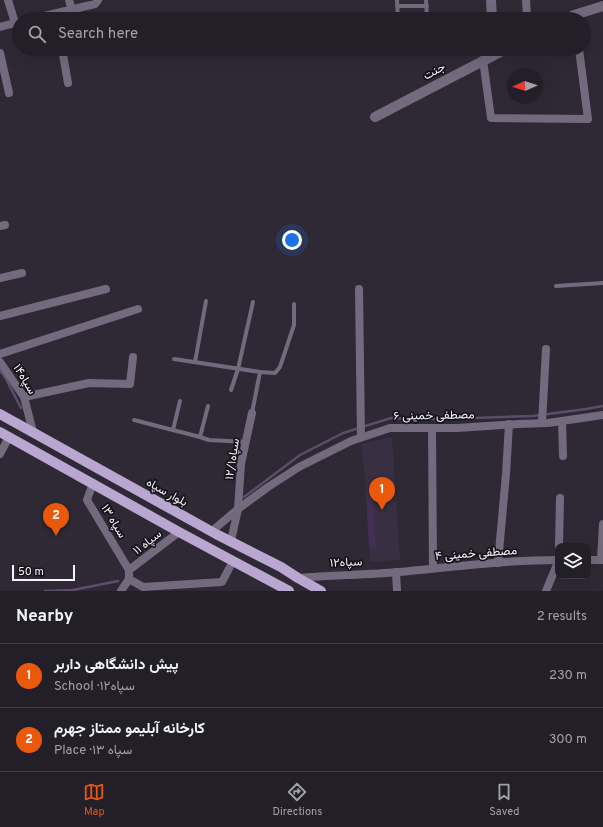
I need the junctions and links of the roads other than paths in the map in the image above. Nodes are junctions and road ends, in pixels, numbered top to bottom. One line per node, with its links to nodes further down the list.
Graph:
1 (8, 0): 12 (street)
2 (69, 0): 11 (street)
3 (98, 0): 11 (street)
4 (397, 0): 8 (lane)
5 (426, 0): 9 (lane)
6 (491, 0): 16 (street)
7 (526, 0): 17 (street)
8 (397, 6): 9 (lane); 14 (lane)
9 (427, 6): 15 (lane)
10 (603, 6): 18 (street)
11 (72, 10): 13 (street)
12 (13, 12)
13 (67, 12)
14 (397, 12)
15 (427, 12)
16 (492, 12)
17 (527, 12)
18 (587, 12)
19 (12, 24): 20 (street)
20 (0, 26)
21 (0, 53): 27 (street)
22 (63, 56): 26 (street)
23 (489, 56): 25 (street, جنت)
24 (580, 56): 25 (street)
25 (484, 60): 28 (street, جنت)
26 (68, 83)
27 (9, 93)
28 (375, 117)
29 (22, 273): 30 (street)
30 (0, 278)
31 (603, 283): 32 (lane)
32 (556, 286)
33 (106, 289): 39 (street)
34 (359, 289): 64 (street)
35 (206, 301): 45 (lane)
36 (253, 302): 46 (lane)
37 (294, 304): 47 (lane)
38 (138, 309): 41 (street)
39 (0, 316)
40 (546, 350): 57 (street)
41 (0, 354)
42 (133, 357): 49 (street)
43 (174, 359): 45 (lane)
44 (0, 362): 49 (street, سپاه۱۴)
45 (195, 362): 46 (lane)
46 (238, 369): 47 (lane); 48 (lane)
47 (260, 372): 52 (lane)
48 (231, 390)
49 (24, 397): 61 (street, سپاه۱۴)
50 (180, 401): 60 (lane)
51 (208, 406): 63 (lane)
52 (252, 413): 65 (street, سپاه۱۲/۱)
53 (0, 414): 61 (main road, بلوار سپاه)
54 (603, 415): 56 (street, مصطفی خمینی ۶)
55 (134, 420): 60 (lane)
56 (562, 421): 57 (street, مصطفی خمینی ۶); 67 (street)
57 (542, 423): 58 (street, مصطفی خمینی ۶)
58 (509, 424): 59 (street, مصطفی خمینی ۶); 80 (street)
59 (432, 428): 64 (street, مصطفی خمینی ۶); 81 (street)
60 (173, 430): 63 (lane)
61 (33, 432): 72 (main road, بلوار سپاه)
62 (4, 434): 66 (street); 68 (main road)
63 (200, 437): 65 (lane)
64 (361, 437): 70 (street, مصطفی خمینی ۶)
65 (246, 442): 70 (street, سپاه۱۲/۱)
66 (0, 454)
67 (563, 456)
68 (93, 483): 73 (main road); 84 (street, سپاه ۱۳)
69 (560, 498): 75 (street)
70 (238, 509): 72 (street); 74 (street, سپاه۱۲/۱)
71 (603, 524): 77 (street)
72 (212, 531): 74 (main road, بلوار سپاه)
73 (179, 532): 78 (main road); 84 (street, سپاه ۱۱)
74 (231, 542): 85 (main road, بلوار سپاه)
75 (559, 543)
76 (591, 560): 77 (street)
77 (602, 560)
78 (233, 561): 84 (street); 87 (main road)
79 (555, 561): 80 (street, مصطفی خمینی ۴)
80 (498, 563): 81 (street, مصطفی خمینی ۴)
81 (433, 568): 83 (street, مصطفی خمینی ۴)
82 (555, 568): 90 (street)
83 (396, 572): 85 (street, سپاه۱۲); 89 (street)
84 (129, 574): 86 (street, سپاه ۱۱)
85 (298, 578): 87 (main road); 88 (main road, بلوار سپاه)
86 (121, 591)
87 (289, 591)
88 (321, 591)
89 (397, 591)
90 (546, 591)

